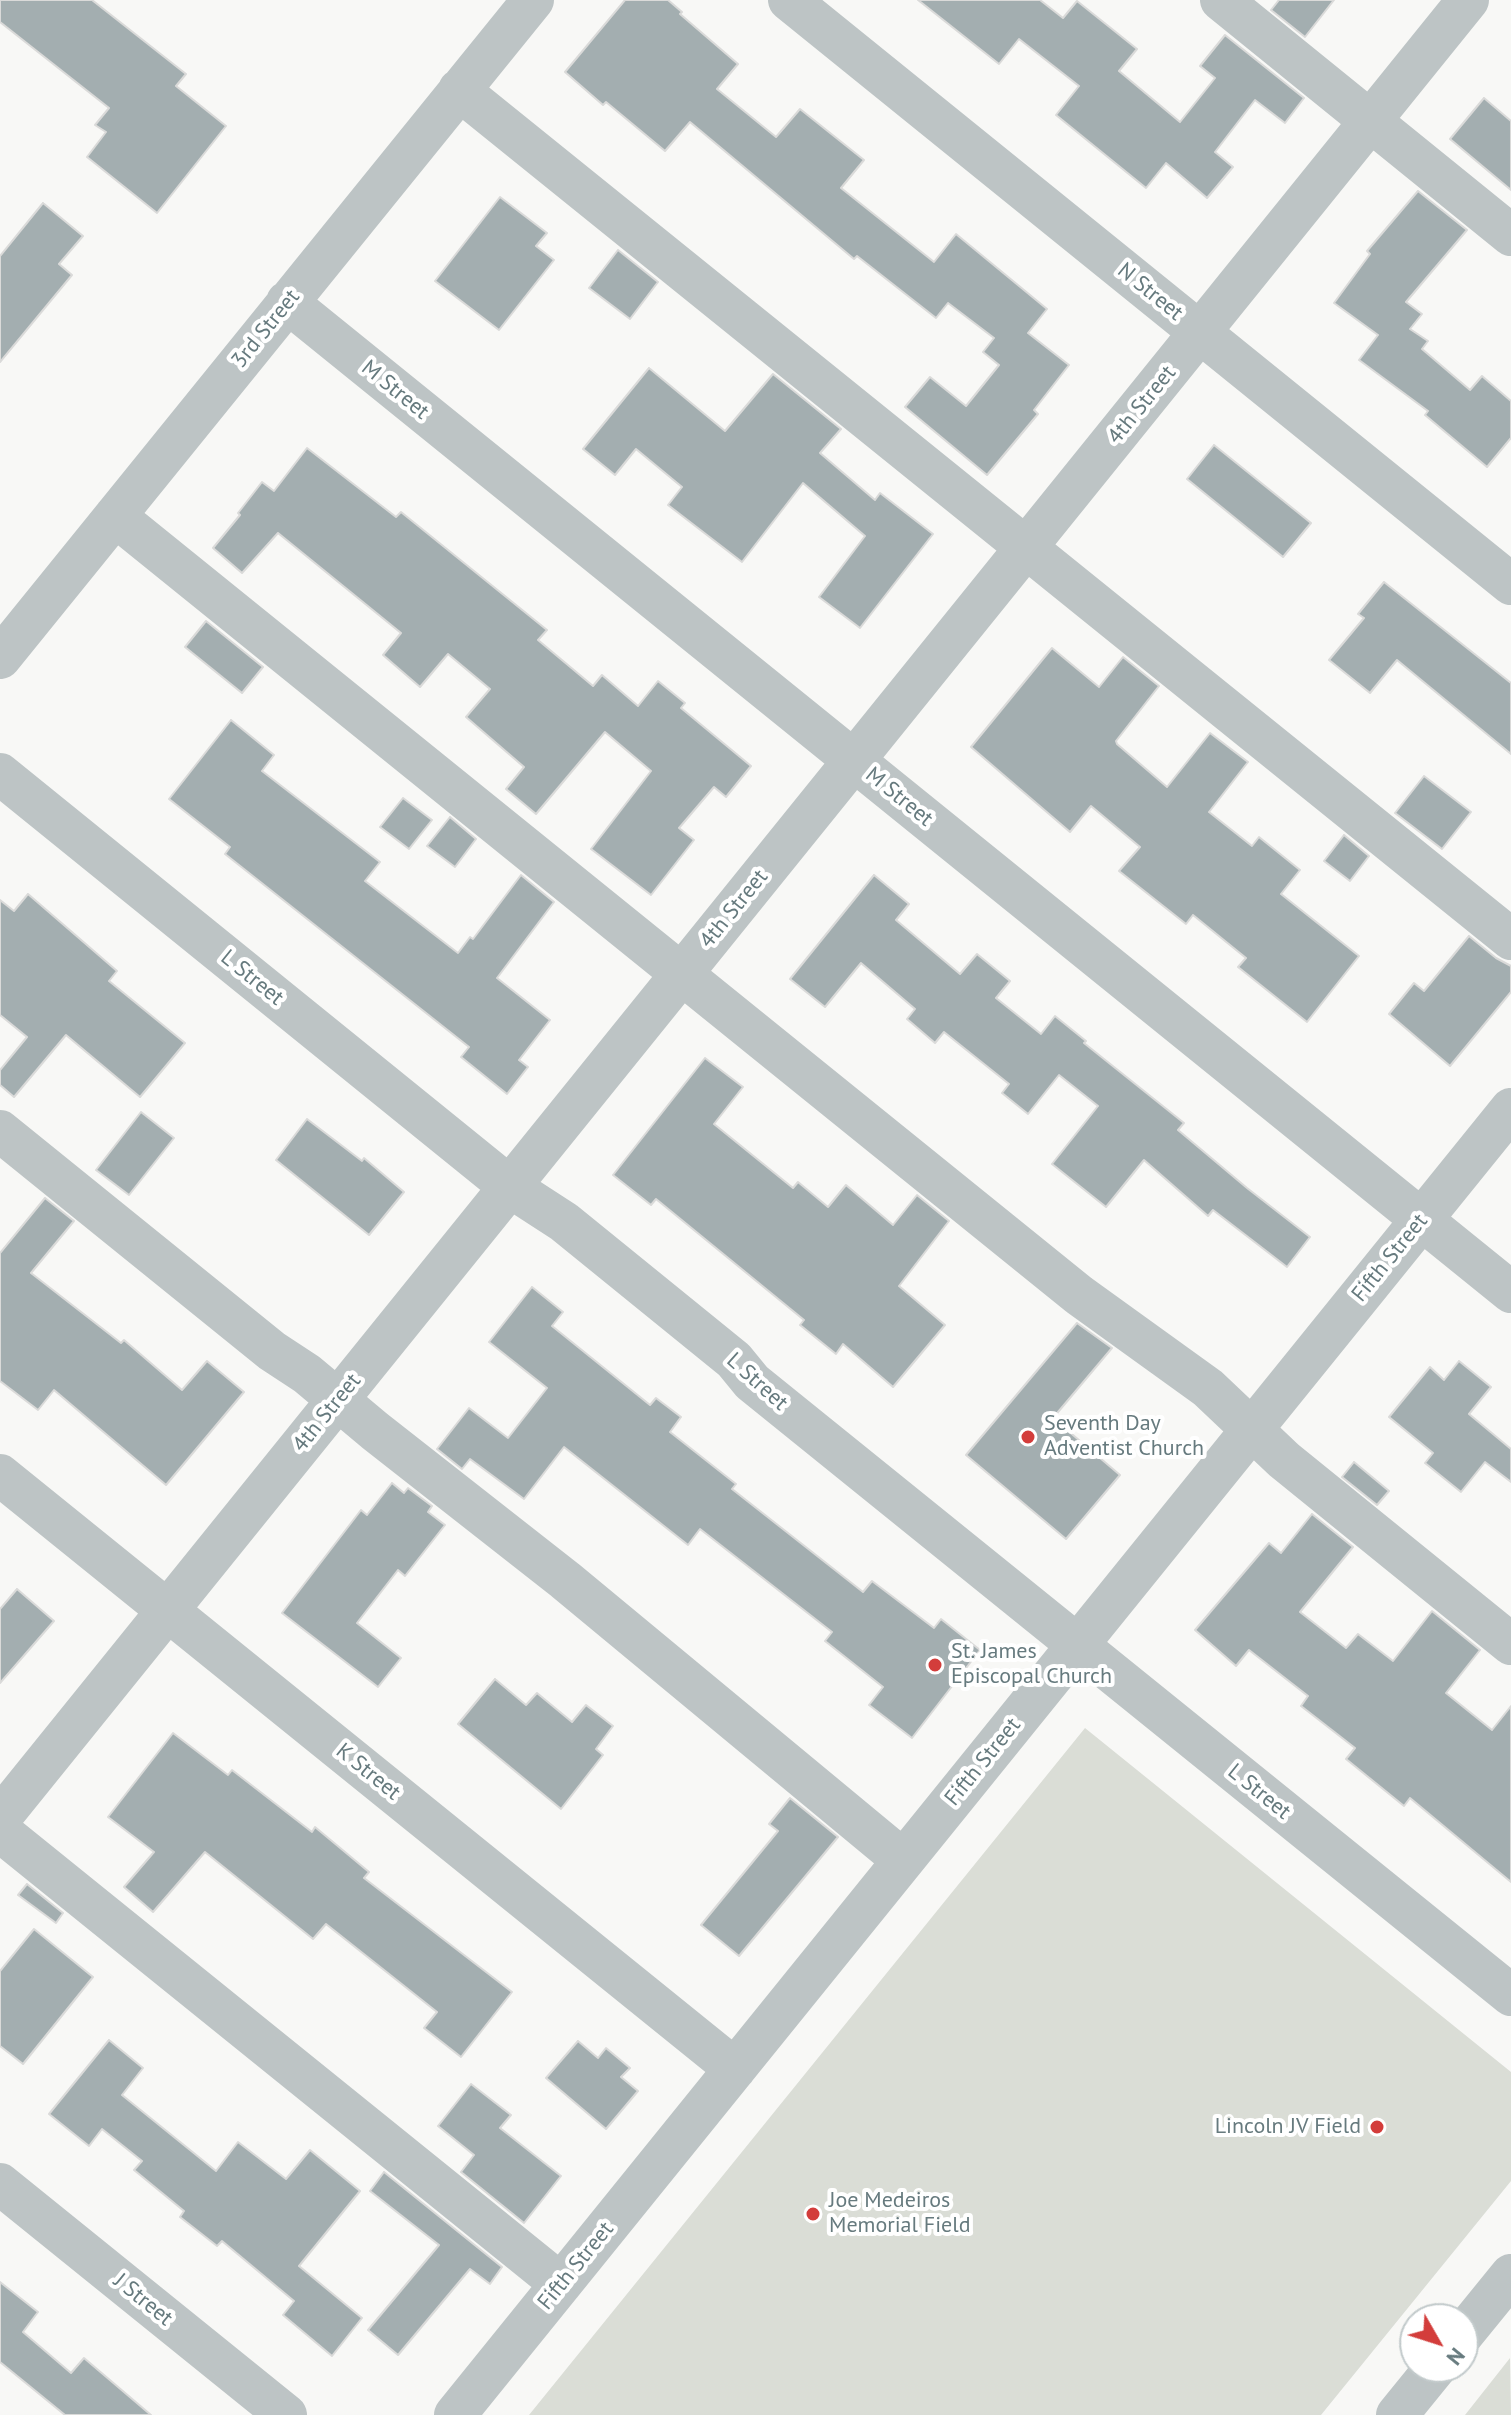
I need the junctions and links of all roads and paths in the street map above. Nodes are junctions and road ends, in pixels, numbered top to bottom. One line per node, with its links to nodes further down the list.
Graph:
1 (533, 0): 5 (street, 3rd Street)
2 (789, 0): 9 (street, N Street)
3 (1221, 0): 6 (street)
4 (1468, 0): 6 (street, 4th Street)
5 (459, 90): 8 (street, 3rd Street); 11 (street)
6 (1371, 121): 7 (street); 9 (street, 4th Street)
7 (1511, 235)
8 (287, 302): 10 (street, 3rd Street); 14 (street, M Street)
9 (1200, 333): 11 (street, 4th Street); 12 (street, N Street)
10 (115, 516): 13 (street, 3rd Street); 17 (street)
11 (1026, 548): 14 (street, 4th Street); 16 (street)
12 (1511, 584)
13 (0, 658)
14 (855, 761): 17 (street, 4th Street); 21 (street, M Street)
15 (0, 774): 20 (street, L Street)
16 (1511, 939)
17 (682, 974): 20 (street, 4th Street); 24 (street)
18 (1511, 1109): 21 (street, Fifth Street)
19 (0, 1131): 23 (street)
20 (510, 1187): 23 (street, 4th Street); 28 (street, L Street)
21 (1422, 1219): 22 (street, M Street); 24 (street, Fifth Street)
22 (1511, 1292)
23 (338, 1400): 26 (street, 4th Street); 31 (street)
24 (1252, 1430): 27 (street); 28 (street, Fifth Street)
25 (0, 1475): 26 (street, K Street)
26 (167, 1610): 29 (street, 4th Street); 33 (street, K Street)
27 (1511, 1644)
28 (1078, 1645): 31 (street, Fifth Street); 32 (street, L Street)
29 (0, 1818)
30 (0, 1831): 36 (street)
31 (903, 1860): 33 (street, Fifth Street)
32 (1511, 1995)
33 (735, 2069): 36 (street, Fifth Street)
34 (0, 2184): 39 (street, J Street)
35 (1511, 2275): 37 (street)
36 (561, 2284): 40 (street, Fifth Street)
37 (1479, 2314)
38 (1423, 2383): 41 (street)
39 (286, 2415)
40 (455, 2415)
41 (1397, 2415)

